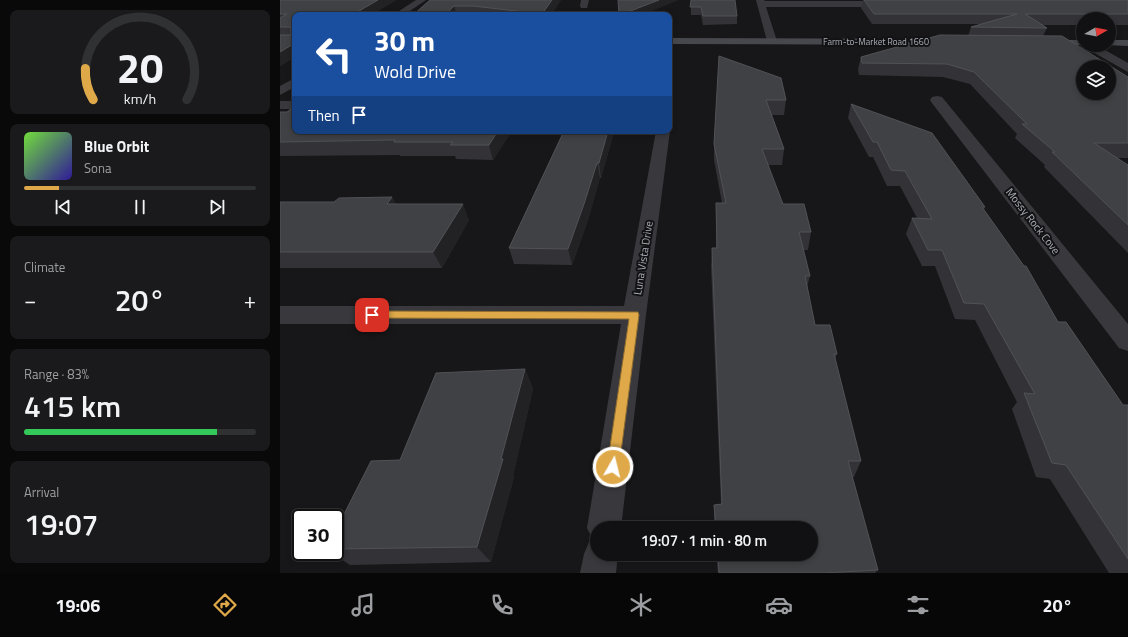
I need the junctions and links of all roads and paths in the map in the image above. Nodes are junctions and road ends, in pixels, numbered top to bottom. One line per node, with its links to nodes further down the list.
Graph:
1 (422, 0): 4 (street)
2 (760, 2): 3 (street); 6 (street)
3 (901, 4)
4 (403, 12)
5 (672, 41): 6 (main road, Farm-to-Market Road 1660)
6 (772, 41): 7 (main road, Farm-to-Market Road 1660)
7 (957, 42)
8 (1028, 42): 9 (main road)
9 (1076, 43)
10 (1116, 43): 11 (main road)
11 (1128, 43)
12 (1100, 52): 13 (street)
13 (1128, 68)
14 (292, 84): 15 (street)
15 (280, 91)
16 (937, 100): 22 (street, Mossy Rock Cove)
17 (280, 105): 18 (street)
18 (292, 105)
19 (663, 134): 21 (street, Luna Vista Drive)
20 (280, 315): 21 (street)
21 (634, 315): 23 (street, Luna Vista Drive)
22 (1128, 341)
23 (605, 521)
24 (600, 561): 25 (street)
25 (598, 573)

